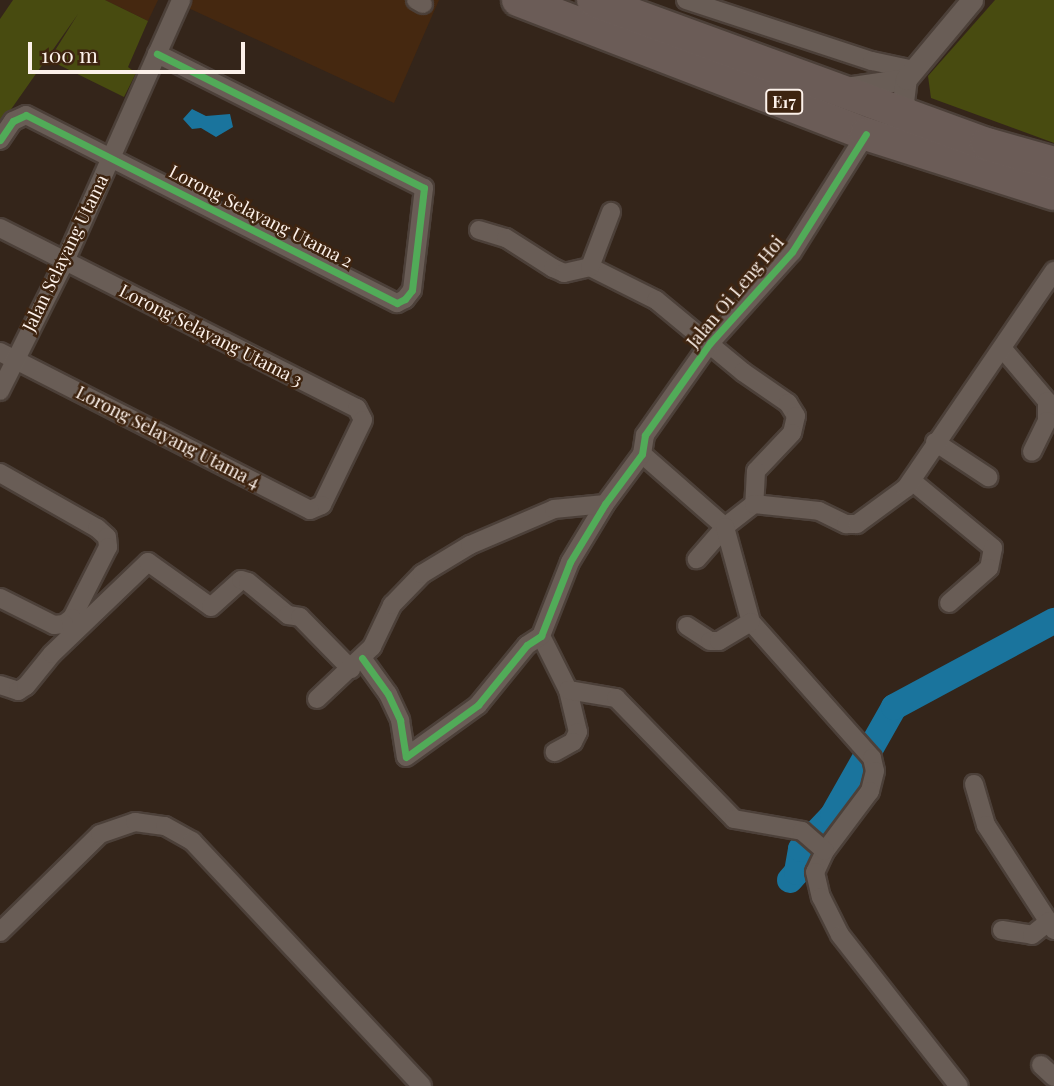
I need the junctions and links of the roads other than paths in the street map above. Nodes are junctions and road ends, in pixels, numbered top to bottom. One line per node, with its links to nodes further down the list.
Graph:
1 (181, 0): 6 (street, Jalan Selayang Utama)
2 (518, 0): 10 (highway, E17)
3 (593, 0): 8 (highway, E17)
4 (686, 0): 7 (street)
5 (972, 0): 7 (street)
6 (158, 54): 12 (street, Jalan Selayang Utama); 12 (street, Lorong Selayang Utama 2)
7 (910, 74): 8 (street); 9 (street)
8 (837, 89): 9 (highway, E17)
9 (910, 115): 13 (highway, E17)
10 (866, 134): 14 (highway, E17); 21 (street, Jalan Oi Leng Hoi)
11 (0, 140): 12 (street, Lorong Selayang Utama 2)
12 (111, 158): 18 (street, Jalan Selayang Utama)
13 (1054, 163)
14 (1054, 194)
15 (611, 212): 19 (street)
16 (0, 228): 18 (street, Lorong Selayang Utama 3)
17 (479, 230): 19 (street)
18 (65, 261): 23 (street, Jalan Selayang Utama); 33 (street, Lorong Selayang Utama 3)
19 (590, 267): 21 (street)
20 (1054, 271): 22 (street)
21 (710, 343): 27 (street, Jalan Oi Leng Hoi); 32 (street)
22 (1002, 348): 25 (street); 26 (street)
23 (6, 355): 24 (street, Jalan Selayang Utama); 33 (street, Lorong Selayang Utama 4)
24 (0, 391)
25 (935, 442): 29 (street); 30 (street)
26 (1032, 452)
27 (642, 454): 31 (street, Jalan Oi Leng Hoi); 34 (street)
28 (0, 473): 36 (street)
29 (988, 477)
30 (912, 481): 32 (street); 37 (street)
31 (605, 504): 40 (street, Jalan Oi Leng Hoi); 41 (street)
32 (754, 504): 34 (street)
33 (322, 505)
34 (725, 527): 35 (street); 38 (street)
35 (697, 559)
36 (0, 598)
37 (949, 603)
38 (751, 622): 39 (street); 47 (street)
39 (687, 626)
40 (541, 636): 41 (street); 43 (street)
41 (357, 663): 42 (street); 44 (street)
42 (0, 685)
43 (568, 690): 45 (street); 47 (street)
44 (317, 699)
45 (555, 752)
46 (974, 784): 48 (street)
47 (822, 849): 52 (street)
48 (1051, 925): 49 (street)
49 (1002, 930)
50 (0, 932): 51 (street)
51 (422, 1086)
52 (959, 1086)

